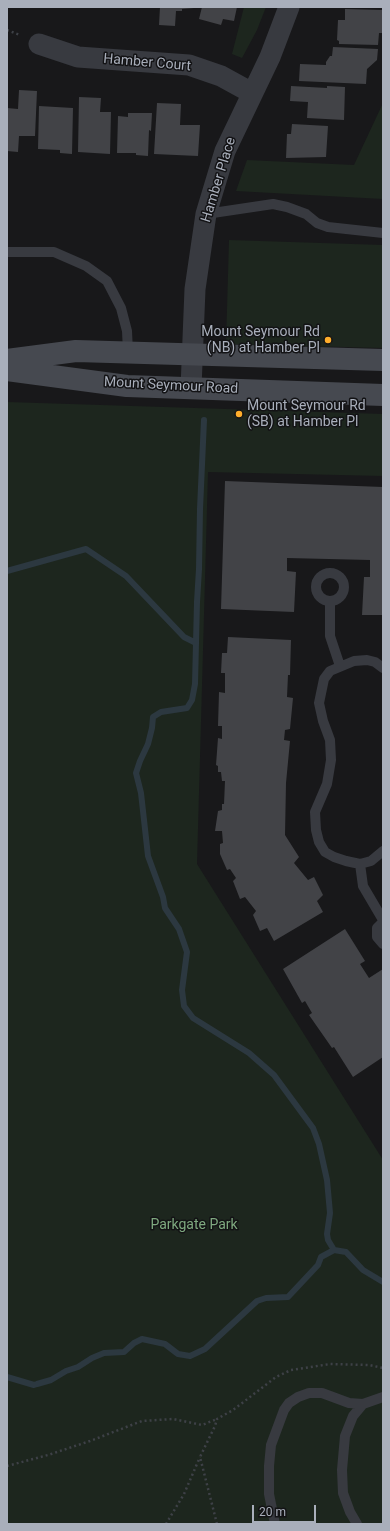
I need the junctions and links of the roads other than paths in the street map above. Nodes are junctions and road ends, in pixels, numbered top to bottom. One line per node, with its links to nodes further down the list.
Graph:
1 (289, 7): 3 (street, Hamber Place)
2 (39, 44): 3 (street, Hamber Court)
3 (252, 93): 4 (street, Hamber Place)
4 (206, 214): 5 (lane); 8 (street, Hamber Place)
5 (383, 234)
6 (7, 252): 7 (lane)
7 (128, 352): 8 (street); 9 (street)
8 (192, 355): 10 (street); 12 (street, Hamber Place)
9 (7, 360)
10 (383, 360)
11 (7, 370): 12 (street, Mount Seymour Road)
12 (191, 388): 13 (street, Mount Seymour Road)
13 (383, 395)
14 (330, 601): 16 (lane)
15 (382, 665): 16 (lane)
16 (340, 666): 18 (lane)
17 (383, 851): 18 (lane)
18 (360, 864): 19 (lane)
19 (383, 921): 20 (lane)
20 (383, 944)
21 (383, 1397): 22 (lane)
22 (363, 1404): 23 (lane); 24 (lane)
23 (275, 1524)
24 (357, 1524)

